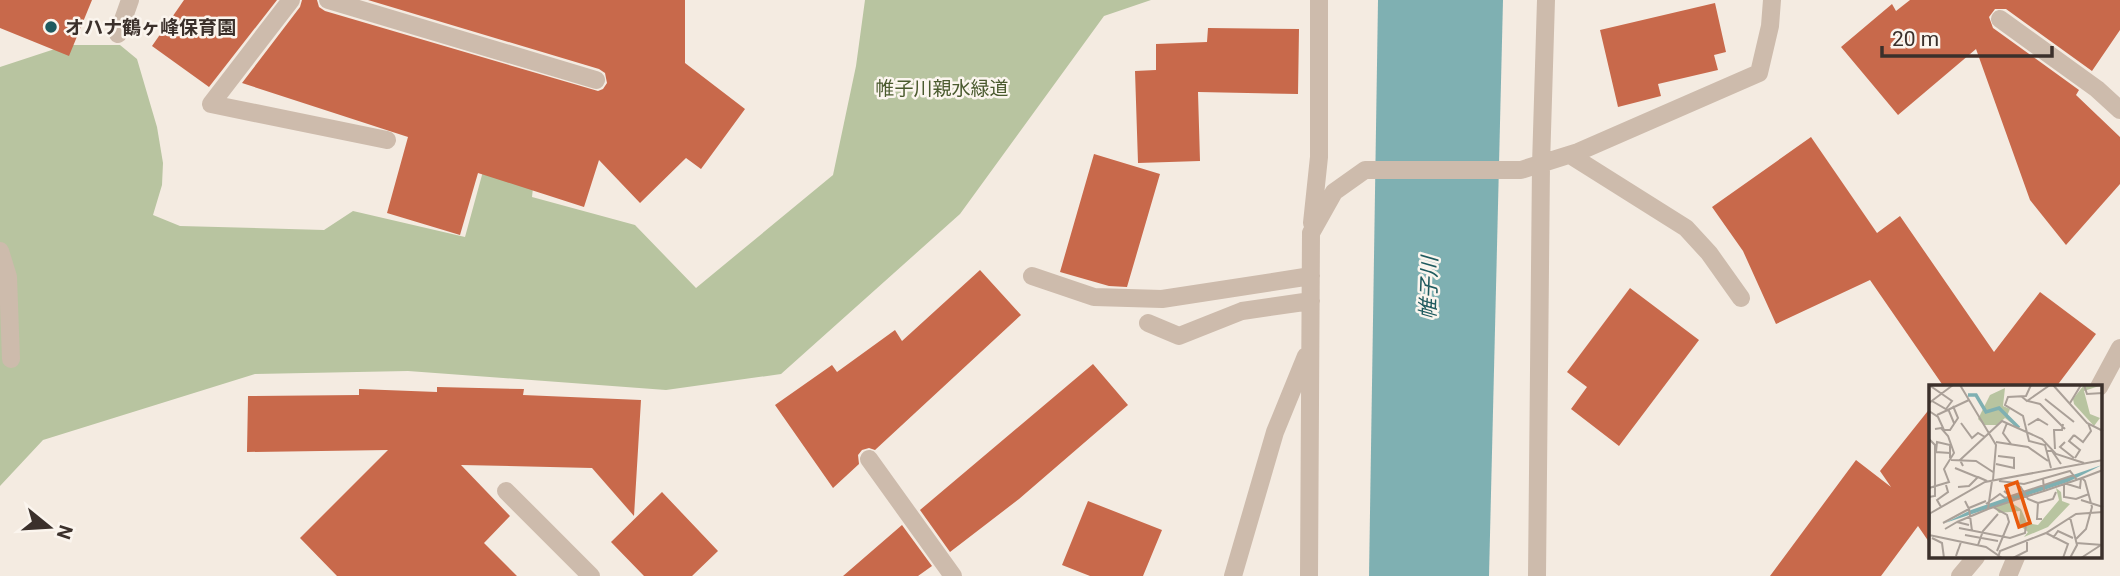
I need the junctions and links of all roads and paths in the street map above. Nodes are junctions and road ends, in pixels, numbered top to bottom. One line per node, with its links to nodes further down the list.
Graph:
1 (130, 0): 8 (street)
2 (291, 0): 11 (street)
3 (328, 0): 9 (street)
4 (1319, 0): 14 (street)
5 (1546, 0): 13 (street)
6 (1772, 0): 12 (street)
7 (2000, 19): 10 (street)
8 (118, 34)
9 (596, 80)
10 (2120, 110)
11 (387, 140)
12 (1570, 155): 13 (street); 18 (street)
13 (1541, 165): 14 (street); 33 (street)
14 (1311, 233): 17 (street)
15 (0, 251): 23 (street)
16 (1032, 276): 17 (street)
17 (1311, 276): 19 (street)
18 (1741, 298)
19 (1311, 301): 20 (street); 21 (street)
20 (1147, 323)
21 (1310, 346): 31 (street); 32 (street)
22 (2120, 348): 24 (street)
23 (11, 359)
24 (2100, 385)
25 (869, 459): 30 (street)
26 (506, 491): 29 (street)
27 (1975, 558): 34 (street)
28 (2016, 558): 35 (street)
29 (590, 576)
30 (953, 576)
31 (1233, 576)
32 (1309, 576)
33 (1537, 576)
34 (1960, 576)
35 (2008, 576)

